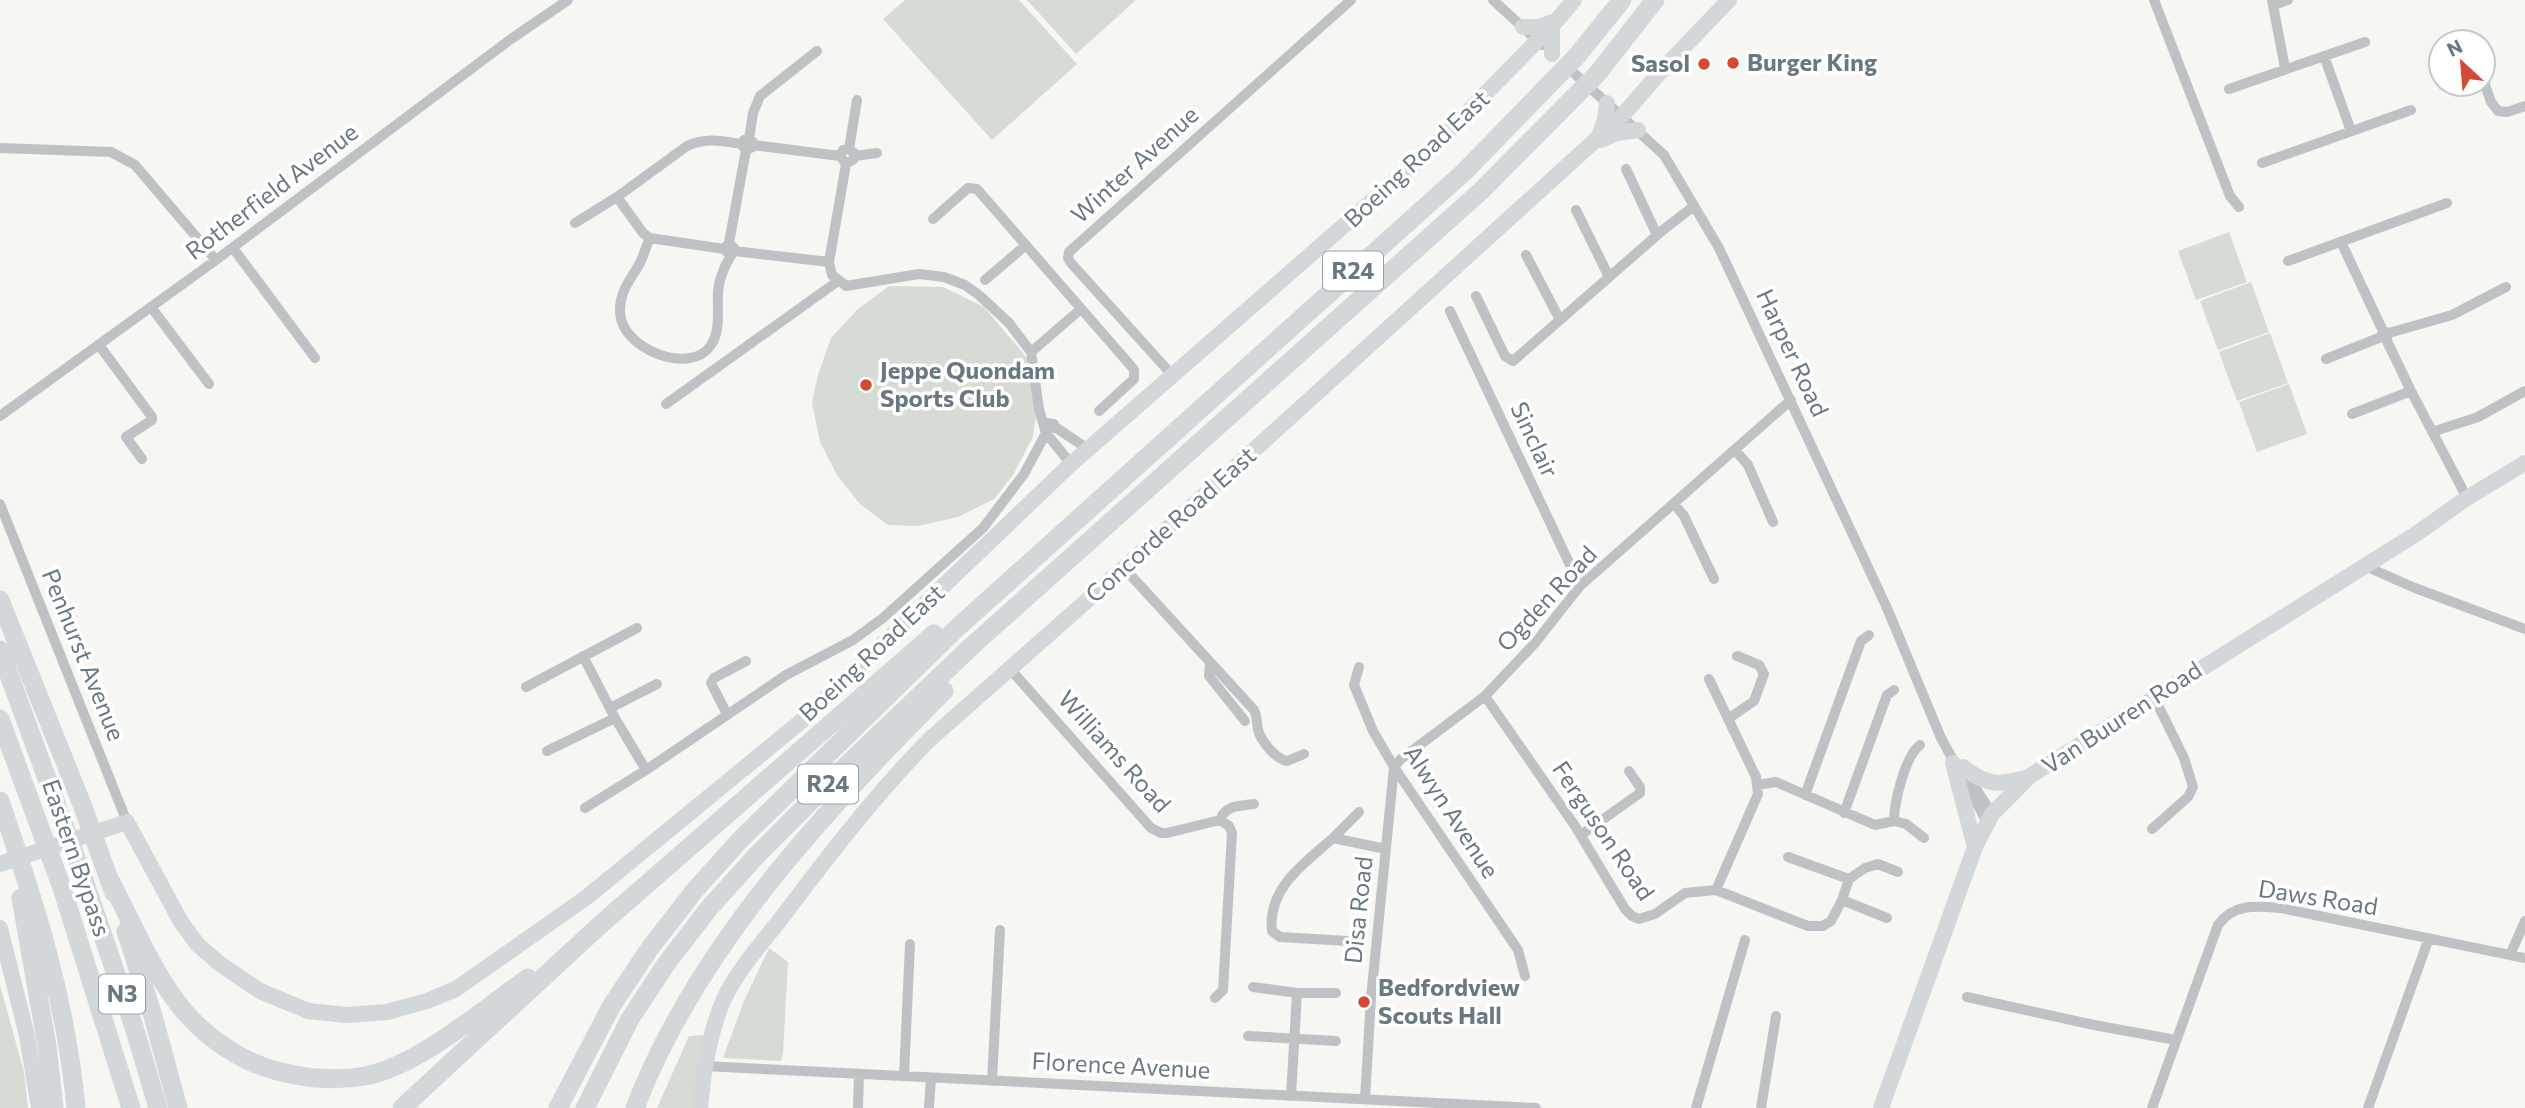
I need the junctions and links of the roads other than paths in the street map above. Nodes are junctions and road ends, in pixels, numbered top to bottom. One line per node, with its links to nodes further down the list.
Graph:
1 (568, 0): 48 (street, Rotherfield Avenue)
2 (1351, 0): 68 (street, Winter Avenue)
3 (1493, 0): 12 (street, Harper Road)
4 (1574, 0): 11 (main road, Boeing Road East)
5 (1622, 0): 89 (highway, R24)
6 (1655, 0): 87 (highway, R24)
7 (2154, 0): 40 (street)
8 (2288, 0): 10 (street)
9 (1725, 2): 21 (main road, Concorde Road East)
10 (2273, 3): 19 (street)
11 (1555, 23): 12 (main road); 13 (main road, Boeing Road East); 17 (main road)
12 (1523, 27): 13 (street, Harper Road)
13 (1537, 41): 16 (main road, Boeing Road East); 17 (street, Harper Road)
14 (2365, 41): 18 (street)
15 (817, 51): 31 (street)
16 (1524, 55): 17 (main road); 68 (main road, Boeing Road East)
17 (1552, 55): 24 (street, Harper Road)
18 (2324, 56): 19 (street); 29 (street)
19 (2285, 68): 20 (street)
20 (2229, 89)
21 (1640, 94): 24 (main road); 27 (main road, Concorde Road East); 28 (main road)
22 (2490, 98): 25 (street)
23 (857, 100): 34 (street)
24 (1607, 103): 27 (street, Harper Road); 30 (main road)
25 (2525, 106)
26 (2411, 110): 29 (street)
27 (1622, 116): 28 (street, Harper Road); 30 (main road, Concorde Road East)
28 (1640, 131): 30 (main road); 39 (street, Harper Road)
29 (2351, 131): 35 (street)
30 (1595, 141): 91 (main road, Concorde Road East)
31 (747, 145): 34 (street); 37 (street); 49 (street)
32 (0, 148): 51 (street)
33 (877, 153): 34 (street)
34 (847, 156): 53 (street)
35 (2262, 163)
36 (1626, 169): 44 (street)
37 (617, 197): 43 (street); 45 (street)
38 (2447, 203): 46 (street)
39 (1694, 206): 44 (street); 72 (street, Harper Road)
40 (2239, 207)
41 (1576, 210): 54 (street)
42 (933, 219): 47 (street)
43 (575, 223)
44 (1657, 235): 54 (street)
45 (650, 238): 49 (street); 49 (street)
46 (2341, 242): 52 (street); 63 (street)
47 (1026, 246): 55 (street); 60 (street)
48 (233, 248): 51 (street, Rotherfield Avenue); 66 (street)
49 (729, 249): 53 (street)
50 (1526, 255): 62 (street)
51 (216, 260): 59 (street, Rotherfield Avenue)
52 (2288, 261)
53 (829, 262): 56 (street)
54 (1609, 277): 62 (street)
55 (985, 280)
56 (838, 281): 65 (street); 73 (street)
57 (2506, 287): 63 (street)
58 (1476, 296): 62 (street)
59 (151, 307): 64 (street, Rotherfield Avenue); 69 (street)
60 (1081, 309): 65 (street); 74 (street)
61 (1450, 311): 93 (street, Sinclair)
62 (1560, 320)
63 (2385, 335): 67 (street); 70 (street)
64 (99, 345): 76 (street, Rotherfield Avenue); 81 (street)
65 (1031, 352): 77 (street)
66 (315, 358)
67 (2326, 359)
68 (1172, 376): 79 (main road, Boeing Road East)
69 (209, 384)
70 (2411, 391): 75 (street); 78 (street)
71 (2525, 391): 78 (street)
72 (1791, 400): 80 (street, Ogden Road); 119 (street, Harper Road)
73 (666, 404)
74 (1098, 411)
75 (2352, 414)
76 (0, 416)
77 (1047, 426): 79 (street); 83 (street); 112 (street)
78 (2432, 432): 84 (street)
79 (1088, 449): 83 (main road, Boeing Road East)
80 (1735, 450): 86 (street, Ogden Road); 88 (street)
81 (142, 459)
82 (2525, 463): 84 (main road, Van Buuren Road)
83 (1071, 464): 134 (main road, Boeing Road East)
84 (2467, 498): 90 (main road, Van Buuren Road)
85 (0, 504): 134 (street, Penhurst Avenue)
86 (1674, 504): 92 (street); 93 (street, Ogden Road)
87 (1128, 508): 180 (highway); 189 (highway, R24)
88 (1773, 522)
89 (1069, 526): 152 (highway); 188 (highway, R24)
90 (2365, 566): 96 (street); 110 (main road, Van Buuren Road)
91 (1124, 568): 102 (street); 104 (main road, Concorde Road East)
92 (1714, 579)
93 (1580, 586): 109 (street, Ogden Road)
94 (0, 600): 145 (highway)
95 (637, 628): 99 (street)
96 (2525, 629)
97 (1869, 635): 125 (street)
98 (0, 650): 185 (highway, Eastern Bypass / N3)
99 (583, 656): 107 (street); 111 (street)
100 (1737, 656): 114 (street)
101 (746, 661): 112 (street)
102 (1210, 663): 115 (street); 118 (street)
103 (1359, 667): 120 (street, Alwyn Avenue)
104 (1011, 670): 132 (street, Williams Road); 172 (main road, Concorde Road East)
105 (1709, 679): 114 (street)
106 (657, 684): 111 (street)
107 (526, 687)
108 (1894, 690): 130 (street)
109 (1485, 696): 120 (street, Ogden Road); 137 (street, Ferguson Road)
110 (2154, 697): 123 (main road, Van Buuren Road); 135 (street)
111 (612, 713): 117 (street); 121 (street)
112 (727, 714): 121 (street)
113 (0, 719): 184 (highway, Eastern Bypass / N3)
114 (1728, 719): 124 (street)
115 (1245, 721)
116 (1920, 745): 133 (street)
117 (547, 751)
118 (1304, 754)
119 (1958, 765): 123 (main road); 131 (street, Harper Road); 140 (main road)
120 (1394, 767): 141 (street, Disa Road); 161 (street, Alwyn Avenue)
121 (646, 770): 128 (street)
122 (1629, 771): 137 (street)
123 (2030, 776): 131 (main road, Van Buuren Road)
124 (1758, 785): 125 (street); 147 (street)
125 (1805, 795): 130 (street)
126 (0, 801): 136 (highway)
127 (1254, 804): 132 (street, Williams Road)
128 (585, 808)
129 (1359, 812): 138 (street)
130 (1844, 813): 133 (street)
131 (1989, 818): 140 (main road, Van Buuren Road)
132 (1220, 820): 166 (street)
133 (1894, 821): 139 (street)
134 (127, 822): 143 (main road)
135 (2152, 829)
136 (4, 832): 148 (highway)
137 (1581, 835): 147 (street, Ferguson Road)
138 (1333, 838): 141 (street); 157 (street)
139 (1924, 838)
140 (1975, 847): 176 (main road, Van Buuren Road)
141 (1386, 849): 179 (street, Disa Road)
142 (1788, 858): 146 (street)
143 (0, 864)
144 (1898, 872): 146 (street)
145 (109, 877): 152 (highway); 186 (highway)
146 (1849, 880): 149 (street)
147 (1716, 890): 149 (street)
148 (27, 900): 182 (highway); 183 (highway)
149 (1842, 900): 150 (street)
150 (1887, 918)
151 (2525, 921): 159 (street)
152 (600, 925): 187 (highway)
153 (0, 928): 181 (main road)
154 (1000, 930): 177 (street)
155 (2429, 939): 159 (street, Daws Road); 170 (street, Daws Road); 199 (street)
156 (1745, 940): 194 (street)
157 (1348, 941)
158 (910, 944): 174 (street)
159 (2510, 955): 160 (street, Daws Road)
160 (2525, 958)
161 (1525, 976)
162 (1253, 987): 163 (street)
163 (1297, 993): 164 (street); 169 (street)
164 (1336, 993)
165 (1967, 997): 170 (street)
166 (1215, 998)
167 (1776, 1016): 195 (street)
168 (1248, 1036): 169 (street)
169 (1293, 1040): 171 (street); 178 (street)
170 (2176, 1040): 198 (street, Daws Road)
171 (1336, 1041)
172 (704, 1066): 173 (street, Florence Avenue); 190 (main road, Concorde Road East)
173 (859, 1074): 174 (street, Florence Avenue); 191 (street)
174 (904, 1076): 175 (street, Florence Avenue)
175 (931, 1077): 177 (street, Florence Avenue); 192 (street)
176 (1892, 1078): 196 (main road, Van Buuren Road); 197 (main road)
177 (992, 1081): 178 (street, Florence Avenue)
178 (1291, 1096): 179 (street, Florence Avenue)
179 (1364, 1099): 193 (street, Florence Avenue)
180 (638, 1102)
181 (39, 1108)
182 (54, 1108)
183 (76, 1108)
184 (131, 1108)
185 (158, 1108)
186 (178, 1108)
187 (402, 1108)
188 (558, 1108)
189 (585, 1108)
190 (700, 1108)
191 (858, 1108)
192 (929, 1108)
193 (1536, 1108)
194 (1696, 1108)
195 (1761, 1108)
196 (1881, 1108)
197 (1896, 1108)
198 (2152, 1108)
199 (2368, 1108)

